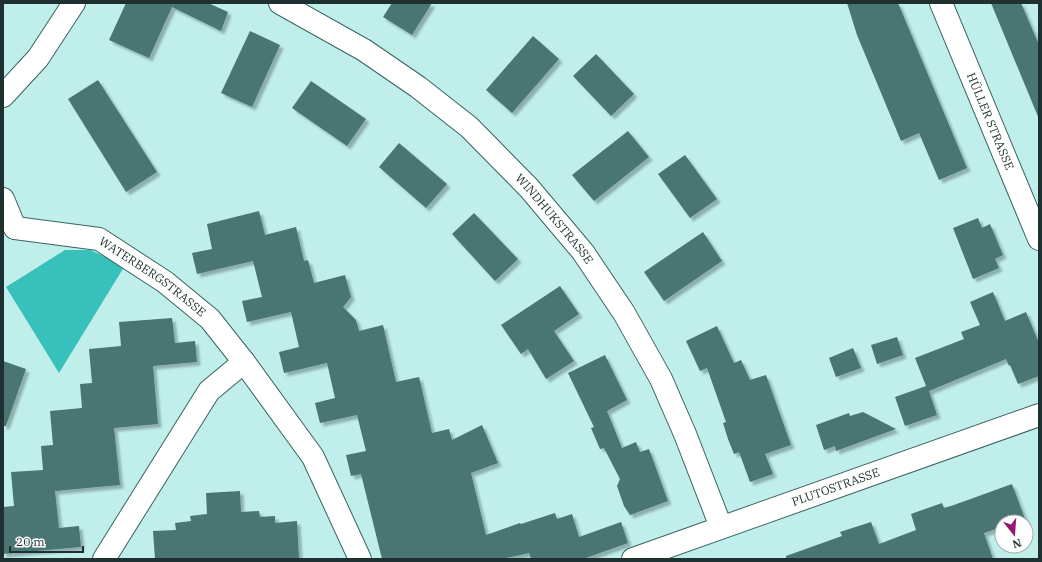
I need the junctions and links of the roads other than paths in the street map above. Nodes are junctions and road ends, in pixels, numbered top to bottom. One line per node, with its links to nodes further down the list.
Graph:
1 (74, 3): 4 (street)
2 (280, 3): 10 (street, WINDHUKSTRASSE)
3 (941, 3): 7 (street, HÜLLER STRASSE)
4 (3, 96)
5 (3, 199): 6 (street)
6 (9, 231): 8 (street, WATERBERGSTRASSE)
7 (1039, 239)
8 (244, 362): 11 (street); 12 (street, WATERBERGSTRASSE)
9 (1039, 415): 10 (street, PLUTOSTRASSE)
10 (721, 527): 13 (street, PLUTOSTRASSE)
11 (104, 559)
12 (360, 559)
13 (633, 559)

